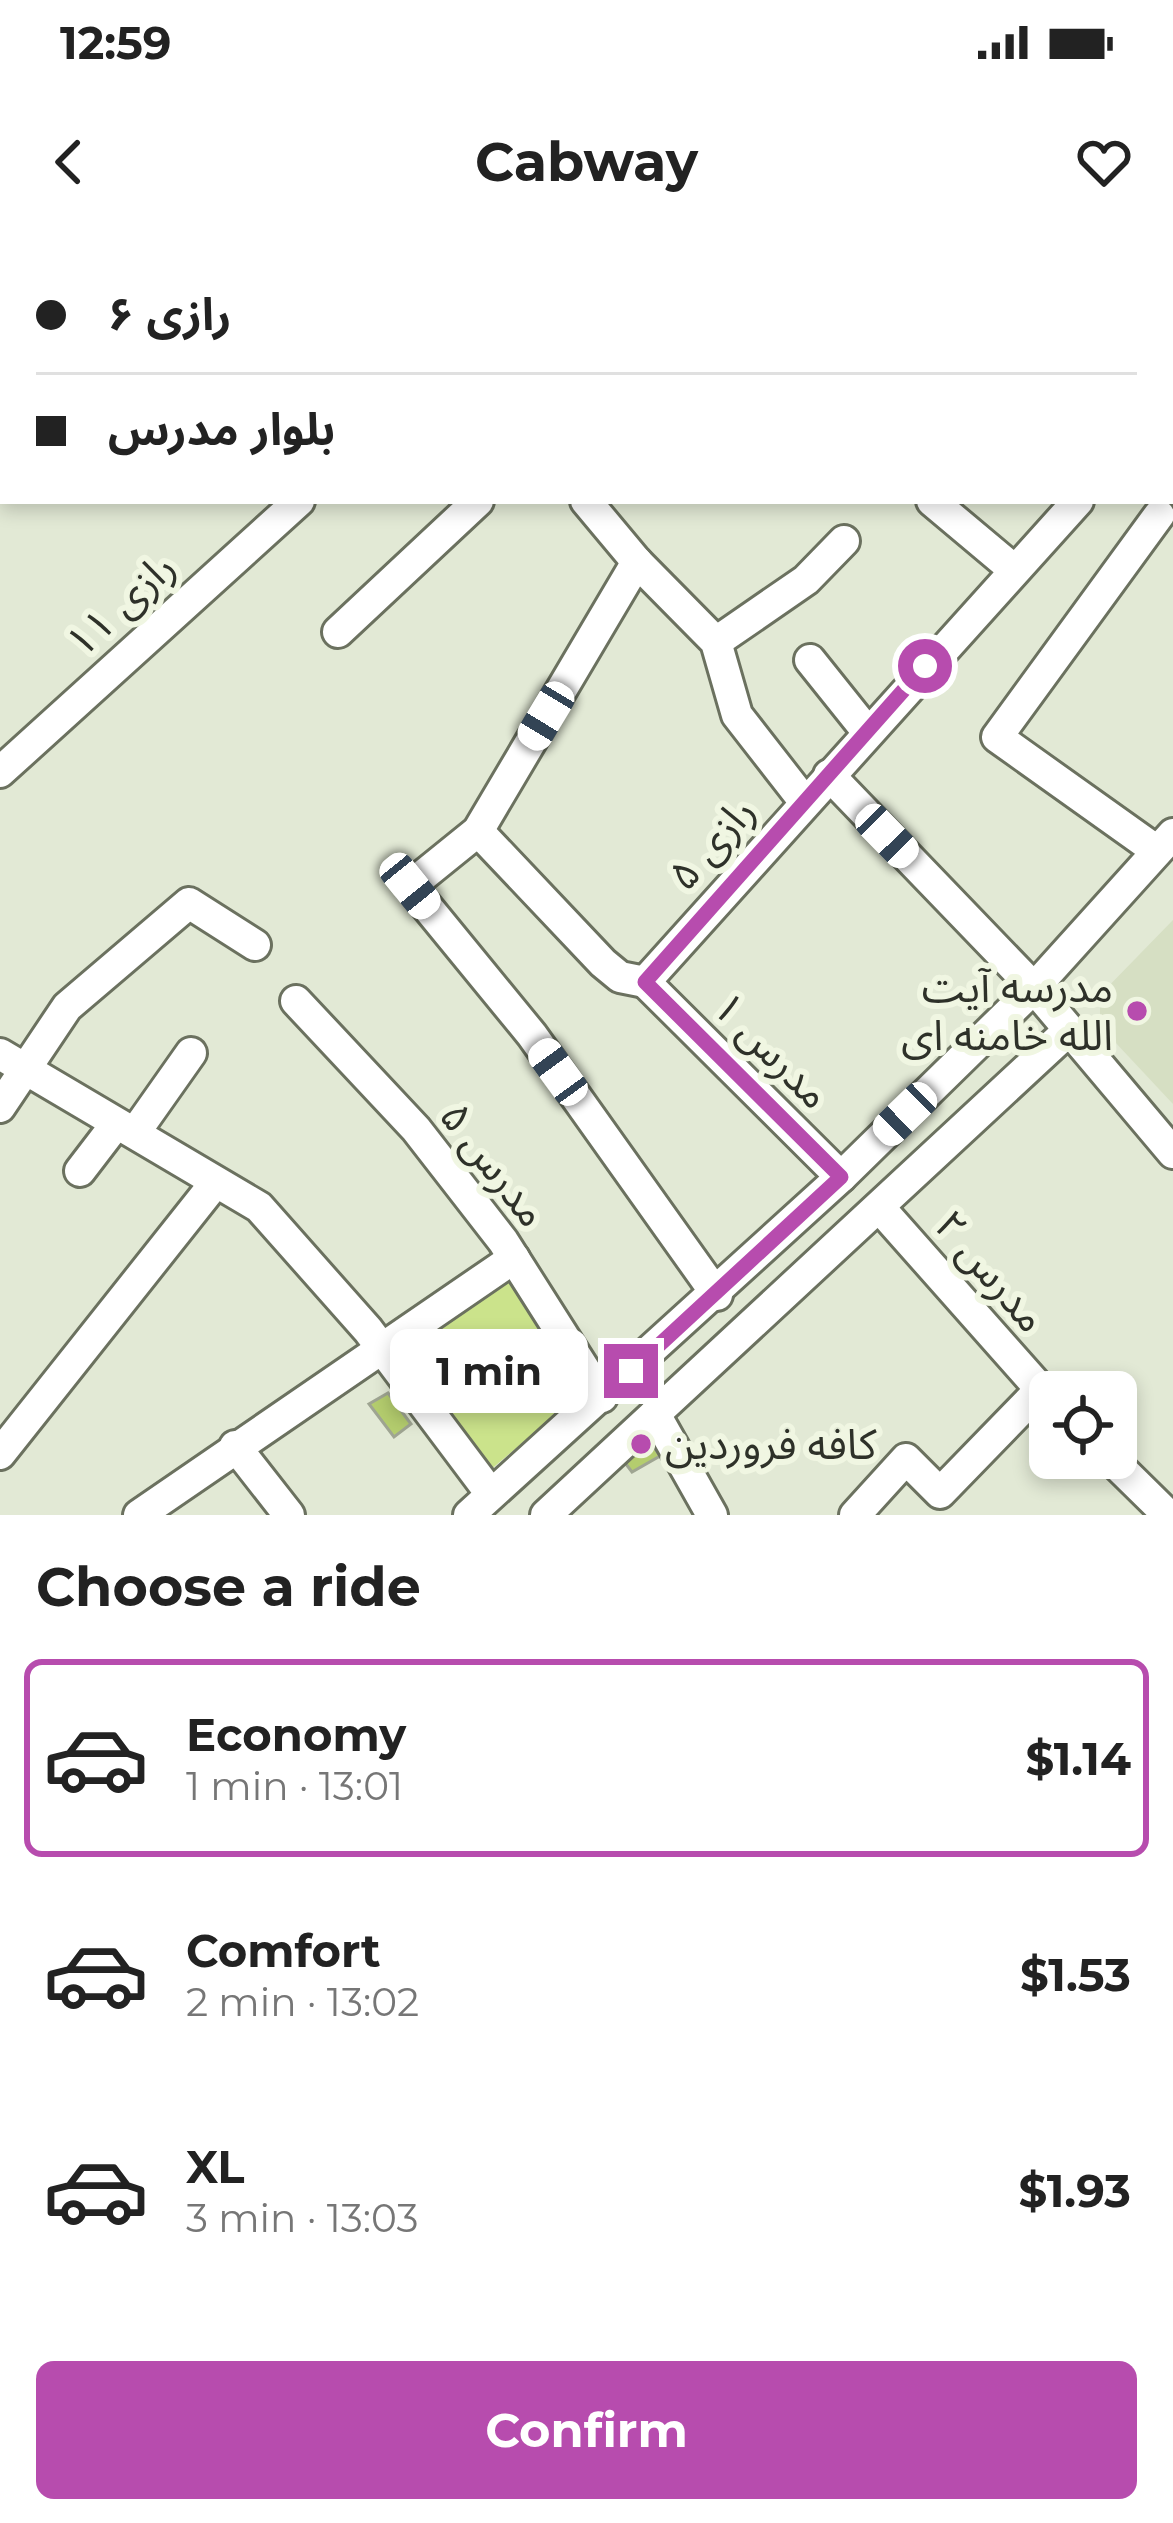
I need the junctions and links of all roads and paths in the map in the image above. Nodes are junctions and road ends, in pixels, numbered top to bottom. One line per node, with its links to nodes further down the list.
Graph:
1 (296, 504): 15 (street, رازی ۱۱)
2 (475, 504): 10 (street)
3 (589, 504): 8 (street)
4 (936, 504): 9 (street)
5 (1075, 504): 9 (street, رازی ۵)
6 (1159, 514): 18 (street)
7 (844, 541): 11 (street)
8 (637, 562): 11 (street); 17 (street)
9 (1013, 569): 13 (street, رازی ۵)
10 (338, 632)
11 (716, 642): 16 (street)
12 (810, 660): 13 (street)
13 (866, 730): 14 (street, رازی ۵)
14 (836, 769): 16 (street, رازی ۵); 21 (street)
15 (0, 772)
16 (804, 800): 20 (street, رازی ۵)
17 (478, 831): 20 (street, مدرس ۱); 35 (street)
18 (1165, 843): 21 (street)
19 (255, 946): 26 (street)
20 (645, 982): 31 (street, مدرس ۱)
21 (1034, 988): 23 (street); 31 (street)
22 (296, 1001): 34 (street, مدرس ۵)
23 (1069, 1030): 29 (street); 33 (street)
24 (191, 1053): 28 (street)
25 (0, 1054): 26 (street)
26 (26, 1073): 27 (street); 28 (street)
27 (0, 1107)
28 (126, 1128): 30 (street); 32 (street)
29 (1173, 1153)
30 (80, 1171)
31 (841, 1177): 35 (street)
32 (215, 1183): 36 (street); 42 (street)
33 (879, 1207): 37 (street, مدرس ۲); 40 (street)
34 (514, 1258): 36 (street); 38 (street, مدرس ۵)
35 (717, 1295): 38 (street)
36 (382, 1348): 41 (street); 44 (street)
37 (1029, 1377)
38 (602, 1397): 44 (street)
39 (1029, 1410): 50 (street)
40 (655, 1414): 48 (street); 49 (street)
41 (236, 1446): 46 (street); 47 (street)
42 (0, 1454)
43 (1133, 1479): 45 (street)
44 (480, 1504)
45 (1171, 1514)
46 (139, 1515)
47 (289, 1515)
48 (546, 1515)
49 (712, 1515)
50 (855, 1515)

